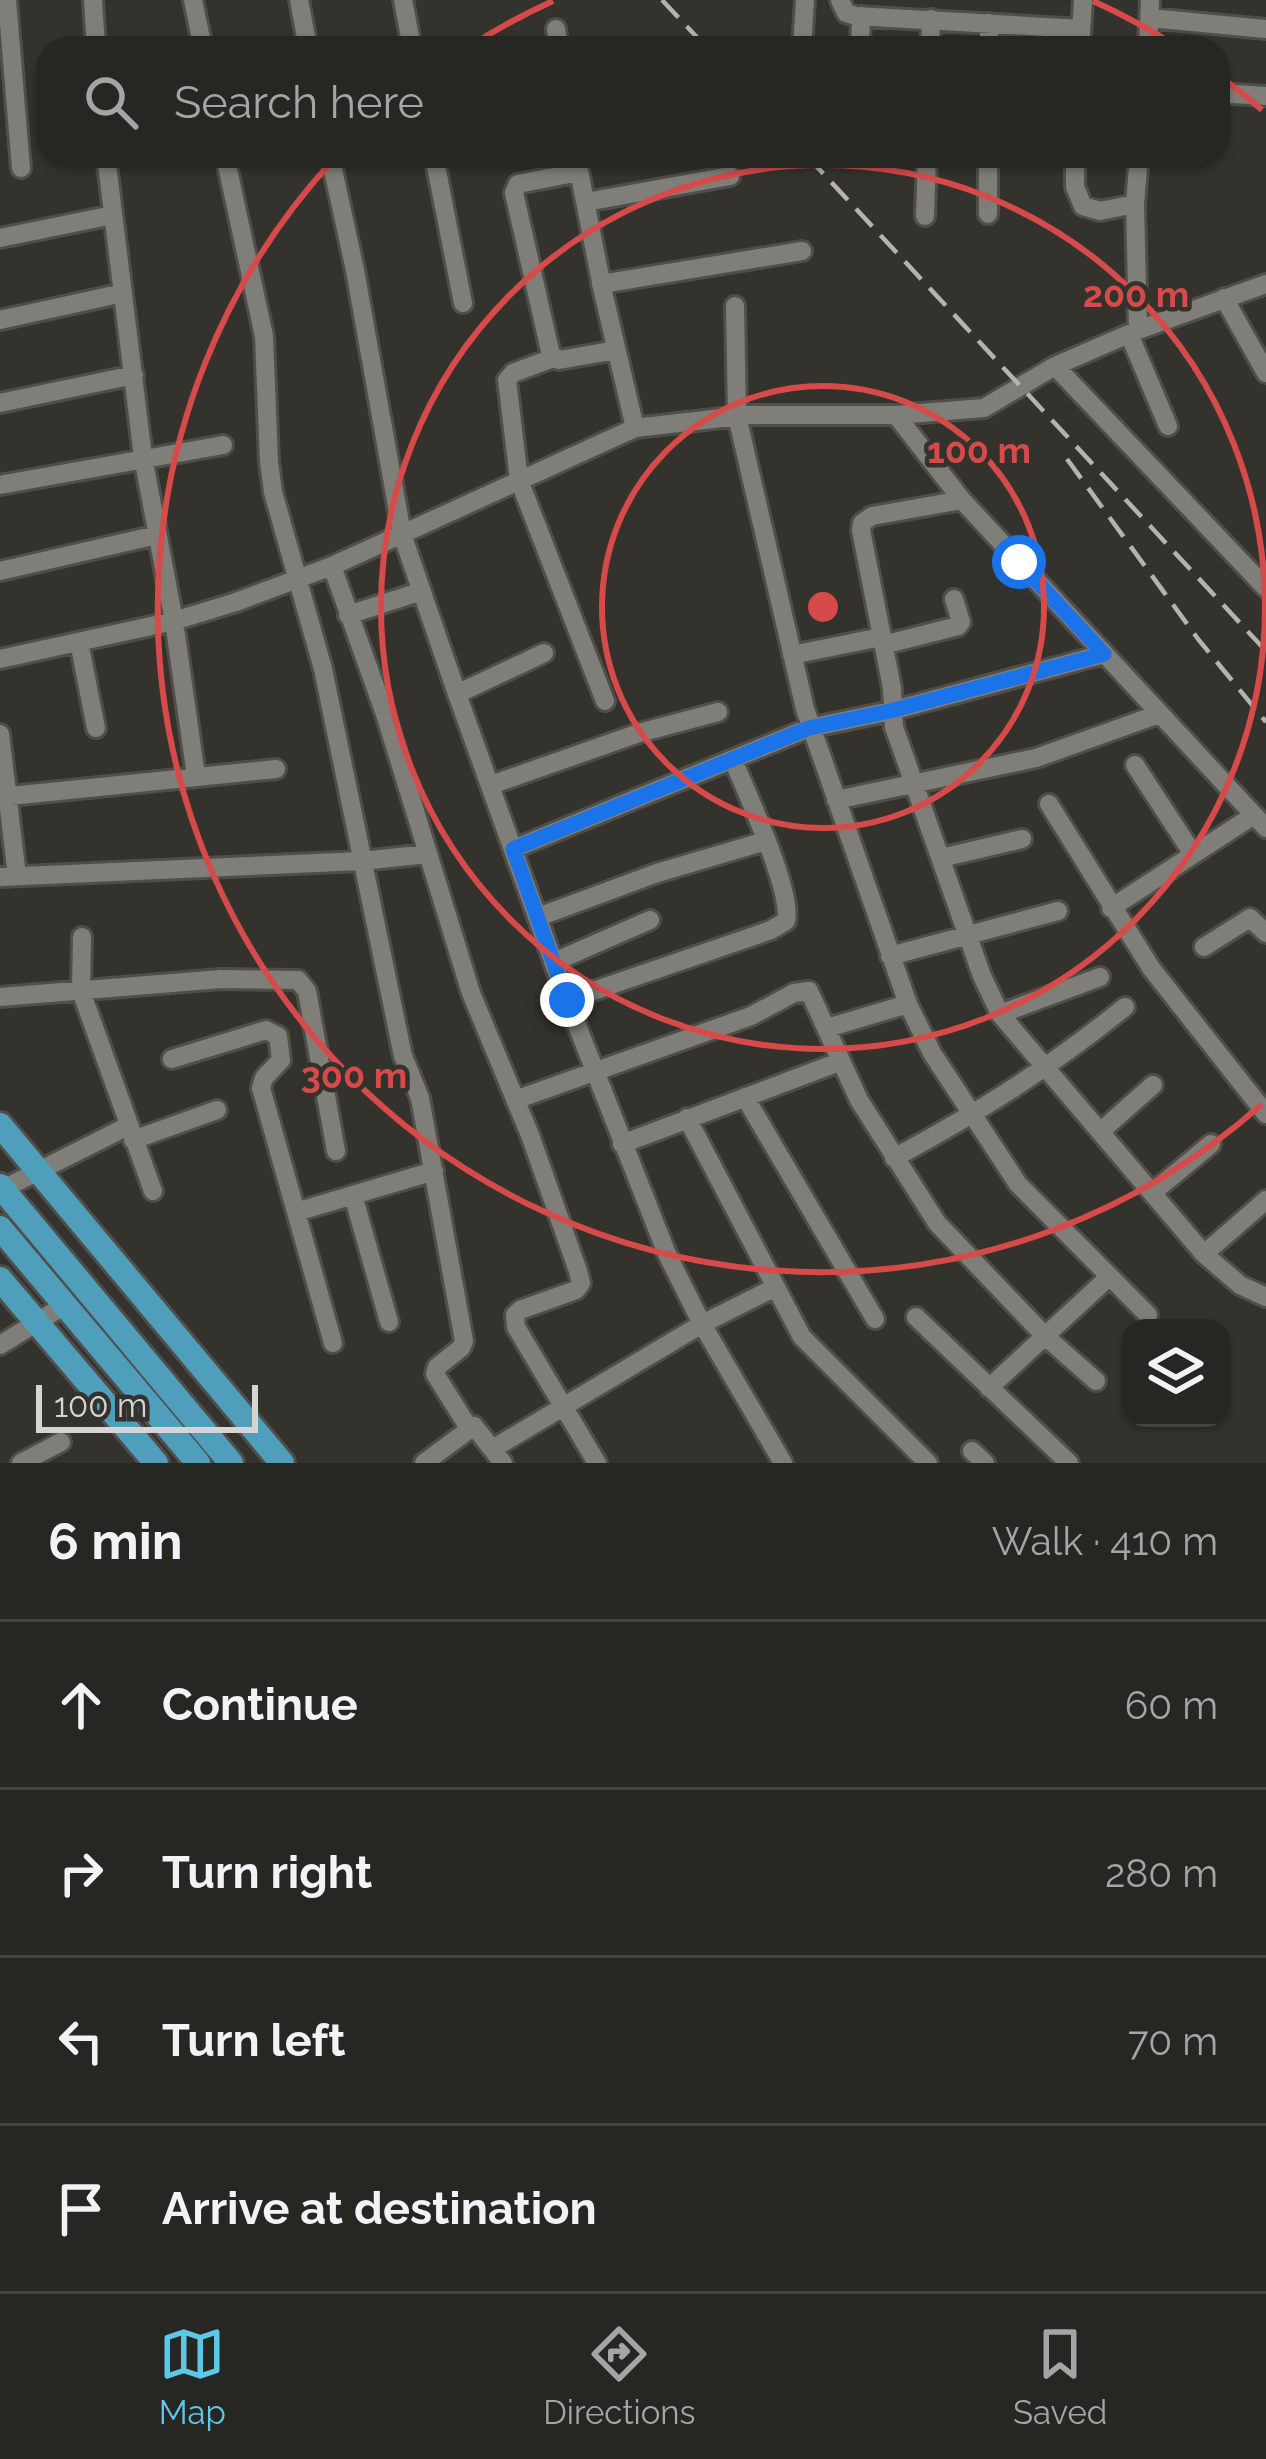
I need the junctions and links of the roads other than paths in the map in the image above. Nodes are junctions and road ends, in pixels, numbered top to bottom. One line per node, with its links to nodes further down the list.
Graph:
1 (8, 0): 24 (street)
2 (93, 0): 14 (street)
3 (193, 0): 15 (street)
4 (299, 0): 16 (street)
5 (403, 0): 17 (street)
6 (805, 0): 18 (street)
7 (840, 0): 10 (street)
8 (1083, 0): 23 (street)
9 (1150, 9): 13 (street)
10 (861, 16): 11 (street); 19 (street)
11 (931, 19): 12 (street); 20 (street)
12 (989, 23): 21 (street); 22 (street)
13 (1266, 29)
14 (95, 36)
15 (200, 36)
16 (306, 36)
17 (410, 36)
18 (803, 36)
19 (860, 36)
20 (930, 36)
21 (989, 36)
22 (1069, 36)
23 (1081, 36)
24 (7, 66): 27 (street)
25 (1230, 94): 26 (street)
26 (1266, 96)
27 (20, 168)
28 (107, 168): 42 (street)
29 (231, 168): 73 (street)
30 (333, 168): 69 (street)
31 (436, 168): 50 (street)
32 (567, 168): 55 (street)
33 (579, 168): 39 (street)
34 (927, 168): 43 (street)
35 (988, 168): 41 (street)
36 (1075, 168): 40 (street)
37 (1138, 168): 40 (street)
38 (730, 176): 39 (street)
39 (586, 202): 46 (street)
40 (1135, 204): 53 (street)
41 (988, 214)
42 (113, 215): 44 (street); 48 (street)
43 (925, 216)
44 (0, 238)
45 (802, 250): 46 (street)
46 (601, 284): 54 (street)
47 (1266, 284): 49 (street)
48 (123, 293): 52 (street); 58 (street)
49 (1224, 298): 53 (street); 57 (street)
50 (463, 303)
51 (735, 306): 61 (street)
52 (0, 320)
53 (1134, 332): 56 (street); 62 (street)
54 (616, 350): 55 (street); 63 (street)
55 (553, 358): 66 (street)
56 (1055, 366): 60 (street); 74 (street)
57 (1266, 373)
58 (134, 375): 59 (street); 65 (street)
59 (0, 403)
60 (896, 415): 61 (street); 68 (street)
61 (737, 416): 63 (street); 83 (street)
62 (1168, 426)
63 (635, 428): 66 (street)
64 (224, 445): 65 (street)
65 (143, 457): 67 (street); 70 (street)
66 (519, 480): 69 (street); 86 (street)
67 (0, 485)
68 (962, 500): 79 (street); 82 (street)
69 (403, 534): 71 (street); 75 (street)
70 (158, 535): 72 (street); 78 (street)
71 (332, 566): 73 (street); 77 (street)
72 (0, 571)
73 (298, 578): 78 (street); 109 (street)
74 (1266, 588)
75 (422, 591): 77 (street); 85 (street)
76 (953, 599): 79 (street)
77 (348, 615): 106 (street)
78 (174, 621): 80 (street); 96 (street)
79 (882, 641): 83 (street); 87 (street)
80 (79, 642): 84 (street); 90 (street)
81 (544, 653): 85 (street)
82 (1104, 654): 87 (street); 89 (street)
83 (792, 655): 91 (street)
84 (0, 659)
85 (457, 694): 98 (street)
86 (604, 700)
87 (890, 711): 91 (street); 97 (street)
88 (718, 712): 98 (street)
89 (1159, 714): 97 (street); 102 (street)
90 (96, 728)
91 (809, 728): 93 (street); 100 (street)
92 (0, 734): 99 (street)
93 (734, 762): 104 (street); 105 (street)
94 (1136, 765): 107 (street)
95 (276, 769): 96 (street)
96 (196, 776): 99 (street)
97 (913, 784): 100 (street); 108 (street)
98 (491, 785): 105 (street)
99 (5, 796): 110 (street)
100 (836, 800): 119 (street)
101 (1049, 804): 111 (street)
102 (1260, 822): 107 (street)
103 (1022, 839): 108 (street)
104 (766, 841): 113 (street); 124 (street)
105 (513, 849): 113 (street)
106 (427, 854): 109 (street); 136 (street)
107 (1193, 854): 111 (street)
108 (941, 859): 116 (street)
109 (362, 861): 110 (street); 148 (street)
110 (8, 877)
111 (1111, 908): 134 (street)
112 (1058, 911): 116 (street)
113 (538, 917): 120 (street)
114 (650, 920): 120 (street)
115 (1266, 933): 118 (street)
116 (969, 935): 119 (street); 127 (street)
117 (82, 937): 122 (street)
118 (1204, 947)
119 (890, 956): 125 (street)
120 (554, 962): 124 (street)
121 (1100, 977): 127 (street)
122 (81, 991): 123 (street); 143 (street); 146 (street)
123 (0, 997)
124 (567, 1000): 132 (street)
125 (908, 1004): 128 (street); 139 (street)
126 (1125, 1007): 131 (street)
127 (1000, 1014): 131 (street)
128 (826, 1028): 130 (street); 132 (street)
129 (172, 1059): 155 (street)
130 (839, 1062): 135 (street); 147 (street)
131 (1048, 1069): 139 (street); 142 (street)
132 (595, 1072): 136 (street); 144 (street)
133 (1153, 1084): 142 (street)
134 (1259, 1091): 138 (street)
135 (745, 1097): 140 (street); 165 (street)
136 (514, 1100): 174 (street)
137 (217, 1110): 143 (street)
138 (1266, 1114)
139 (972, 1117): 147 (street); 158 (street)
140 (687, 1118): 144 (street); 160 (street)
141 (0, 1125): 149 (main road)
142 (1100, 1132): 152 (street)
143 (131, 1133): 149 (street); 151 (street)
144 (622, 1144): 167 (street)
145 (1210, 1144): 152 (street)
146 (336, 1151)
147 (895, 1158): 169 (street)
148 (434, 1171): 153 (street); 175 (street)
149 (38, 1172): 150 (street); 183 (main road)
150 (2, 1187): 182 (main road)
151 (153, 1191)
152 (1152, 1193): 157 (street)
153 (353, 1195): 155 (street); 166 (street)
154 (1266, 1200): 157 (street)
155 (296, 1212): 170 (street)
156 (1, 1231): 162 (main road)
157 (1204, 1254): 161 (street)
158 (1109, 1276): 163 (street); 169 (street)
159 (0, 1279): 168 (main road)
160 (776, 1287): 167 (street); 178 (street)
161 (1266, 1298)
162 (65, 1305): 168 (street); 181 (main road)
163 (1148, 1315)
164 (916, 1317): 173 (street)
165 (875, 1319)
166 (389, 1322)
167 (702, 1324): 174 (street); 186 (street)
168 (38, 1325): 171 (street); 180 (main road)
169 (1045, 1336): 172 (street); 173 (street)
170 (333, 1342)
171 (0, 1345)
172 (1096, 1381)
173 (988, 1388): 187 (street)
174 (563, 1408): 177 (street); 185 (street)
175 (469, 1428): 177 (street); 184 (street)
176 (61, 1442): 179 (street)
177 (498, 1455)
178 (918, 1460)
179 (21, 1463)
180 (156, 1463)
181 (198, 1463)
182 (231, 1463)
183 (282, 1463)
184 (424, 1463)
185 (597, 1463)
186 (783, 1463)
187 (1069, 1463)

